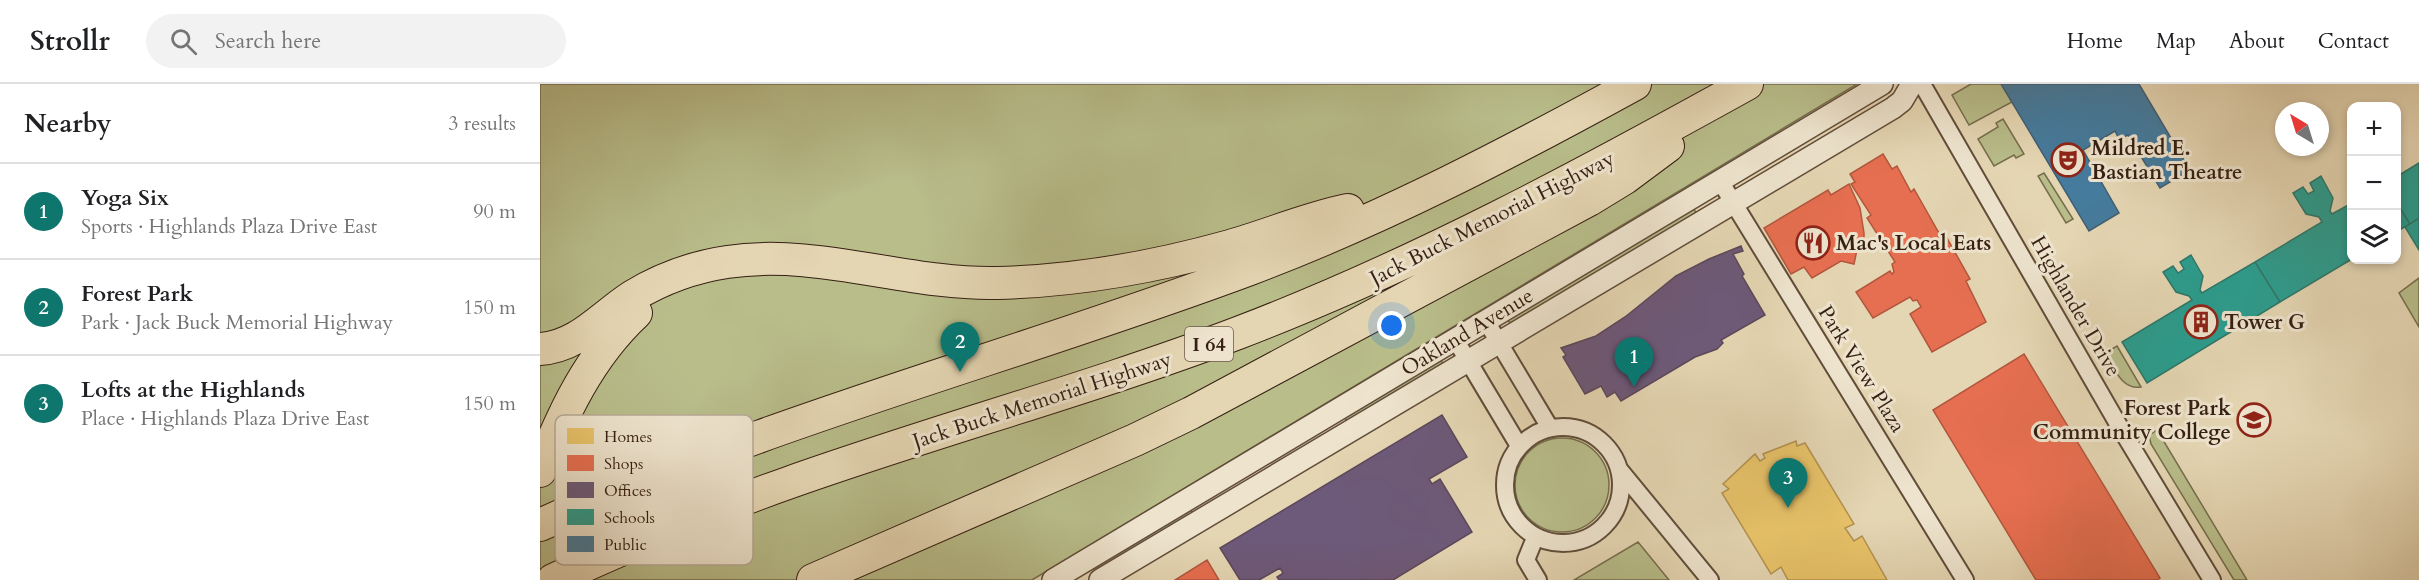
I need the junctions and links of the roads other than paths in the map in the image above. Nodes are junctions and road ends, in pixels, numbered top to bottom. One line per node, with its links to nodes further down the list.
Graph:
1 (1635, 84): 7 (highway)
2 (1747, 84): 22 (highway, Jack Buck Memorial Highway / I 64); 28 (highway)
3 (1882, 84): 6 (street, Oakland Avenue)
4 (1912, 84): 8 (street, Oakland Avenue)
5 (1922, 84): 34 (street, Highlander Drive)
6 (1720, 181): 8 (street, Park View Plaza); 10 (street, Oakland Avenue)
7 (1411, 199): 9 (highway); 18 (highway)
8 (1733, 203): 12 (street, Oakland Avenue); 33 (street, Park View Plaza)
9 (682, 274): 13 (highway); 15 (highway)
10 (1486, 321): 11 (street, Oakland Avenue); 12 (street)
11 (1455, 339): 14 (street); 29 (street, Oakland Avenue)
12 (1500, 342): 14 (street, Oakland Avenue); 16 (street)
13 (540, 349)
14 (1468, 361): 19 (street); 30 (street, Oakland Avenue)
15 (564, 415)
16 (1550, 428): 19 (street); 20 (street)
17 (555, 435): 21 (highway)
18 (753, 439)
19 (1519, 446): 25 (street)
20 (1619, 468): 25 (street); 32 (street)
21 (540, 471)
22 (753, 497)
23 (555, 519): 24 (highway)
24 (540, 525)
25 (1535, 538): 31 (street)
26 (587, 565): 27 (highway, Jack Buck Memorial Highway / I 64)
27 (553, 580)
28 (813, 580)
29 (1053, 580)
30 (1100, 580)
31 (1539, 580)
32 (1710, 580)
33 (1965, 580)
34 (2212, 580)

